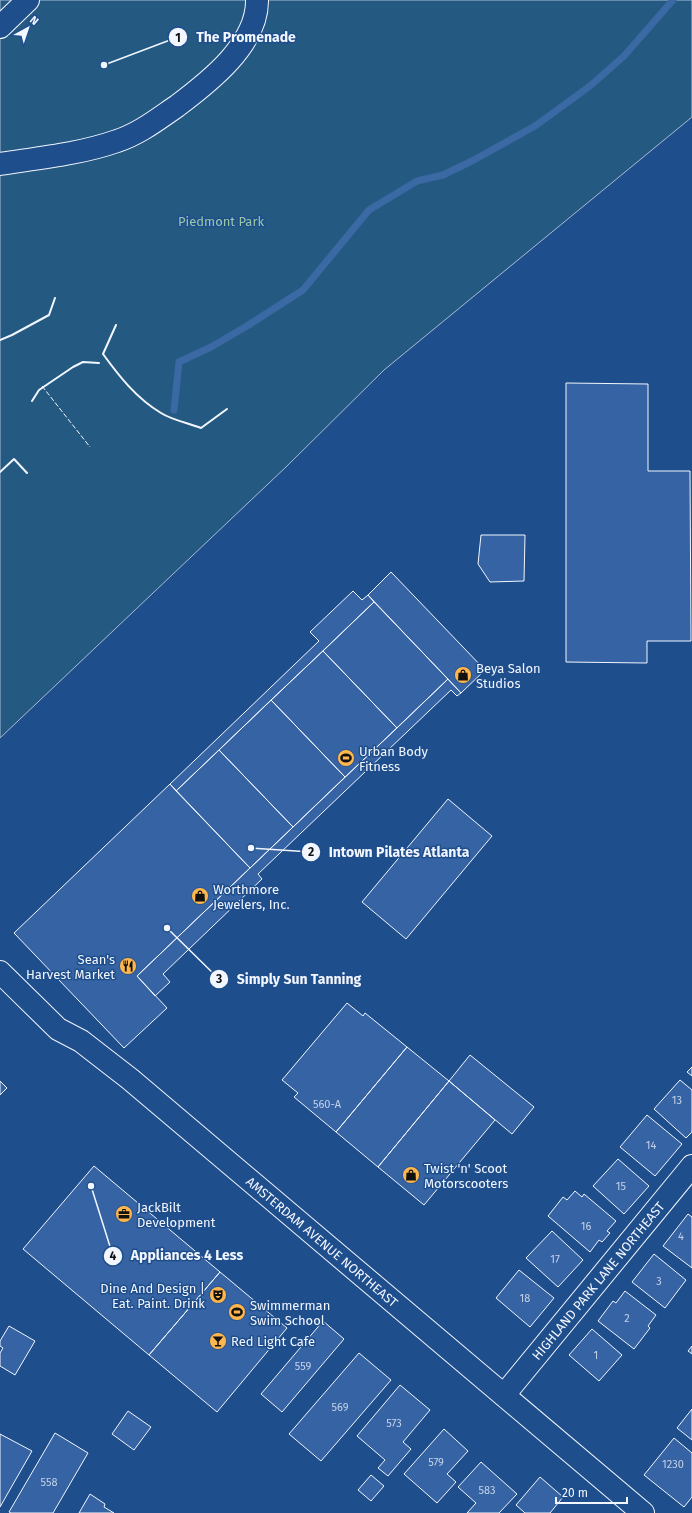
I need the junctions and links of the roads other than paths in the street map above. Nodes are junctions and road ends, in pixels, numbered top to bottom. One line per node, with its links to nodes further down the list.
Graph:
1 (28, 0): 3 (street)
2 (257, 0): 4 (street)
3 (0, 27)
4 (0, 164)
5 (0, 972): 7 (street, AMSTERDAM AVENUE NORTHEAST)
6 (692, 1166): 7 (street, HIGHLAND PARK LANE NORTHEAST)
7 (504, 1395): 8 (street, AMSTERDAM AVENUE NORTHEAST)
8 (643, 1513)

